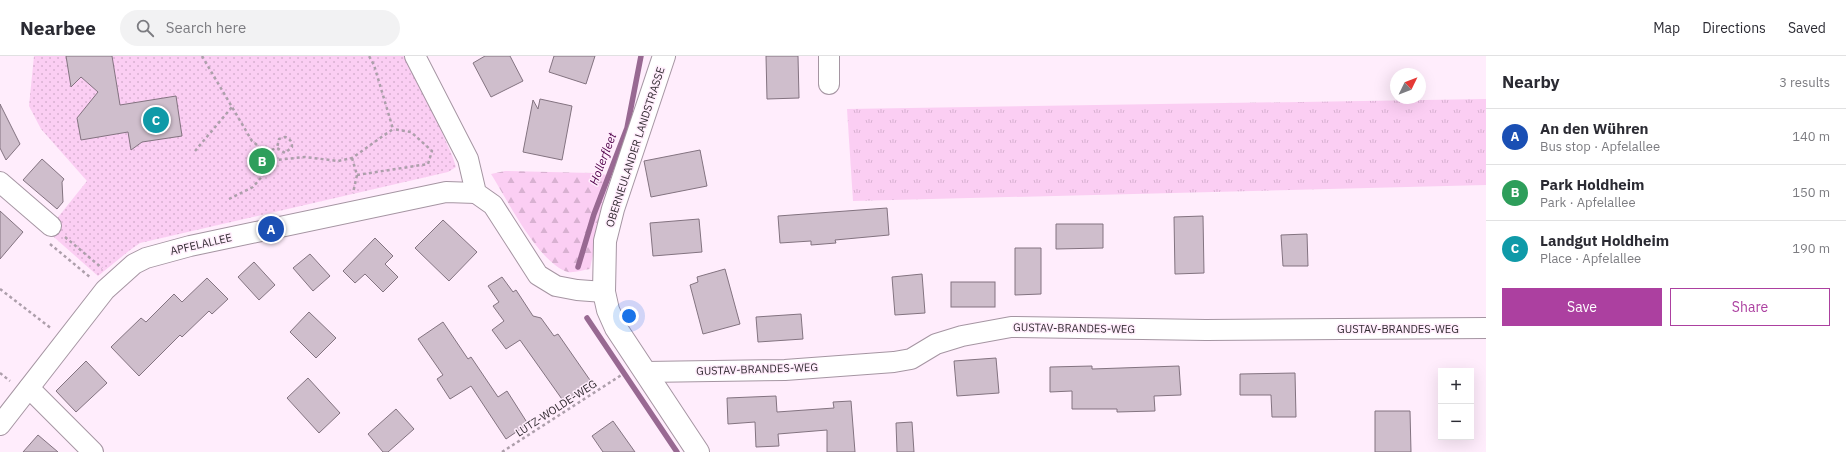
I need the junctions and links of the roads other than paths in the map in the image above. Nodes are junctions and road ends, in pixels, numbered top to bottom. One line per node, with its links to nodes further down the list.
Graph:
1 (415, 56): 6 (street)
2 (664, 56): 8 (street, OBERNEULANDER LANDSTRASSE)
3 (829, 56): 4 (street)
4 (829, 84)
5 (0, 182): 7 (street)
6 (476, 193): 8 (street); 11 (street, APFELALLEE)
7 (48, 233)
8 (604, 292): 10 (street, OBERNEULANDER LANDSTRASSE)
9 (1486, 328): 10 (street, GUSTAV-BRANDES-WEG)
10 (644, 372): 14 (street, OBERNEULANDER LANDSTRASSE)
11 (29, 388): 12 (street, APFELALLEE); 13 (street)
12 (0, 425)
13 (93, 452)
14 (698, 452)

